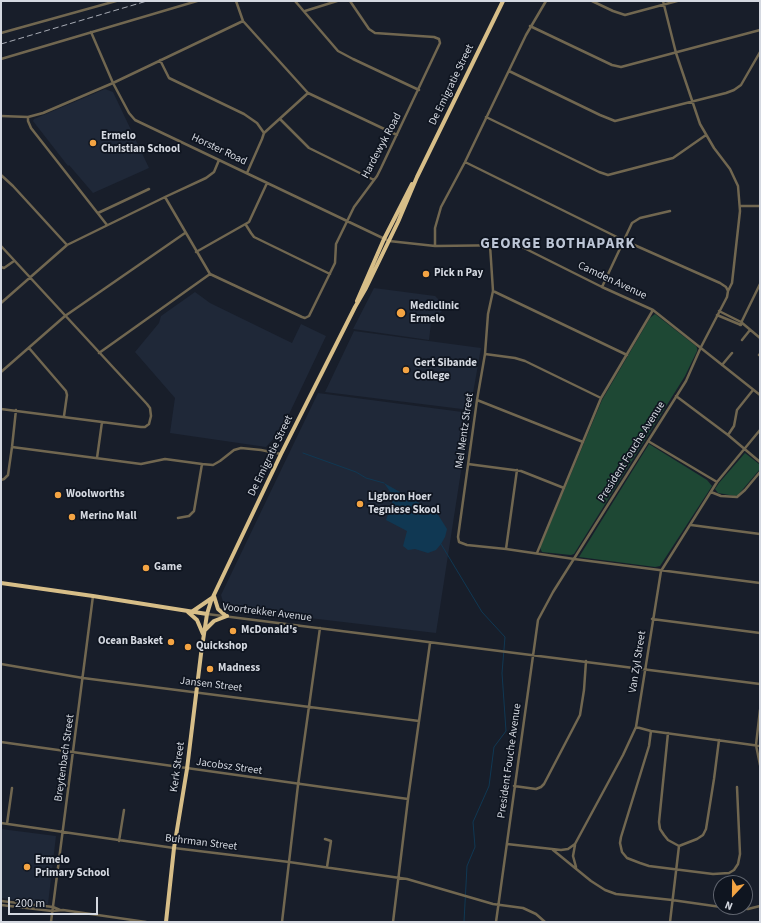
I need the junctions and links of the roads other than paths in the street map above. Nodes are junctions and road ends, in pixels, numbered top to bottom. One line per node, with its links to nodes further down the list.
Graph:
1 (116, 1): 17 (street)
2 (197, 1): 16 (street)
3 (236, 1): 13 (street)
4 (295, 1): 12 (street)
5 (337, 1): 12 (street)
6 (350, 1): 24 (street, Hardewyk Road)
7 (504, 1): 38 (highway, De Emigratie Street)
8 (546, 1): 14 (street)
9 (592, 1): 11 (street)
10 (677, 1): 11 (street)
11 (663, 3): 18 (street, President Fouche Avenue)
12 (305, 11): 24 (street)
13 (243, 21): 21 (street); 25 (street)
14 (530, 26): 18 (street); 22 (street)
15 (760, 30): 18 (street)
16 (91, 32): 20 (street); 23 (street, Horster Road)
17 (1, 33)
18 (676, 52): 26 (street, President Fouche Avenue)
19 (760, 52): 26 (street)
20 (1, 60)
21 (160, 60): 23 (street); 31 (street)
22 (509, 71): 26 (street); 29 (street)
23 (113, 83): 28 (street); 34 (street, Horster Road)
24 (419, 90): 32 (street, Hardewyk Road)
25 (308, 93): 30 (street); 32 (street)
26 (692, 101): 33 (street, President Fouche Avenue)
27 (1, 116): 28 (street)
28 (28, 117): 46 (street)
29 (486, 117): 33 (street); 35 (street)
30 (280, 119): 31 (street); 39 (street)
31 (264, 133): 36 (street)
32 (397, 135): 39 (street, Hardewyk Road)
33 (706, 135): 43 (street, President Fouche Avenue)
34 (219, 160): 36 (street, Horster Road); 42 (street)
35 (465, 162): 52 (street); 57 (street)
36 (247, 172): 40 (street, Horster Road)
37 (1, 175): 54 (street)
38 (417, 177): 51 (highway, De Emigratie Street); 53 (highway, De Emigratie Street)
39 (374, 180): 47 (street, Hardewyk Road)
40 (267, 183): 47 (street, Horster Road); 49 (street)
41 (149, 189): 46 (street)
42 (164, 197): 48 (street); 50 (street)
43 (740, 206): 44 (street); 67 (street, President Fouche Avenue)
44 (760, 206)
45 (670, 211): 52 (street)
46 (98, 213): 48 (street)
47 (347, 222): 51 (street, Horster Road); 62 (street, Hardewyk Road)
48 (107, 225): 54 (street)
49 (246, 225): 58 (street); 62 (street)
50 (185, 233): 58 (street); 73 (street)
51 (384, 239): 53 (street, Camden Avenue); 69 (highway, De Emigratie Street)
52 (623, 240): 65 (street); 67 (street)
53 (389, 241): 57 (street, Camden Avenue); 69 (highway, De Emigratie Street)
54 (67, 245): 63 (street)
55 (490, 245): 57 (street, Camden Avenue); 65 (street, Camden Avenue); 66 (street, Mel Mentz Street)
56 (1, 246): 59 (street)
57 (435, 246)
58 (196, 252): 61 (street)
59 (14, 260): 60 (street); 63 (street)
60 (1, 267)
61 (210, 274): 62 (street, Hardewyk Road); 81 (street)
62 (330, 274)
63 (30, 277): 68 (street); 73 (street)
64 (760, 286): 74 (street)
65 (602, 287): 70 (street, Camden Avenue)
66 (493, 291): 82 (street, Mel Mentz Street); 83 (street)
67 (728, 291): 71 (street, President Fouche Avenue)
68 (2, 301)
69 (355, 307): 101 (highway, De Emigratie Street)
70 (654, 310): 78 (street, Camden Avenue); 83 (street)
71 (719, 311): 72 (street, President Fouche Avenue); 74 (street)
72 (717, 315): 74 (street); 78 (street, President Fouche Avenue)
73 (65, 316): 79 (street); 81 (street)
74 (740, 323): 75 (street)
75 (750, 330): 76 (street); 77 (street)
76 (760, 338)
77 (742, 340)
78 (701, 347): 84 (street, Camden Avenue); 88 (street, President Fouche Avenue)
79 (28, 348): 85 (street); 93 (street)
80 (732, 352): 84 (street)
81 (99, 354): 94 (street)
82 (484, 354): 89 (street); 90 (street, Mel Mentz Street)
83 (627, 355): 89 (street)
84 (722, 365): 86 (street, Camden Avenue)
85 (1, 372)
86 (753, 390): 87 (street, Camden Avenue); 96 (street)
87 (760, 395)
88 (676, 396): 96 (street); 97 (street, President Fouche Avenue)
89 (601, 398): 98 (street)
90 (477, 400): 98 (street); 105 (street, Mel Mentz Street)
91 (1, 409): 92 (street)
92 (16, 410): 93 (street); 99 (street)
93 (64, 416): 94 (street)
94 (102, 422): 102 (street)
95 (760, 430): 100 (street, Van Zyl Street)
96 (728, 435): 100 (street)
97 (648, 441): 109 (street); 117 (street, President Fouche Avenue)
98 (582, 442): 110 (street)
99 (12, 447): 102 (street); 108 (street)
100 (745, 449): 103 (street); 109 (street, Van Zyl Street)
101 (281, 454): 104 (street); 122 (highway, De Emigratie Street)
102 (97, 458): 104 (street)
103 (760, 462)
104 (202, 464): 112 (street)
105 (468, 464): 106 (street); 115 (street, Mel Mentz Street)
106 (517, 470): 110 (street); 115 (street)
107 (760, 472): 111 (street)
108 (3, 480)
109 (717, 482): 111 (street, Van Zyl Street)
110 (564, 488): 116 (street)
111 (711, 492): 113 (street, Van Zyl Street)
112 (178, 518)
113 (691, 525): 114 (street); 118 (street, Van Zyl Street)
114 (760, 534)
115 (506, 549): 116 (street)
116 (536, 553): 117 (street)
117 (574, 559): 118 (street); 132 (street, President Fouche Avenue)
118 (661, 571): 120 (street); 127 (street, Van Zyl Street)
119 (1, 583): 121 (highway, Voortrekker Avenue)
120 (760, 583)
121 (93, 596): 123 (highway, Voortrekker Avenue); 136 (street, Breytenbach Street)
122 (213, 597): 124 (highway); 125 (highway, De Emigratie Street); 126 (highway)
123 (186, 610): 124 (highway, Voortrekker Avenue); 130 (highway)
124 (192, 612): 125 (highway, Voortrekker Avenue)
125 (207, 614): 126 (street, Voortrekker Avenue); 130 (highway, Kerk Street)
126 (227, 616): 128 (street, Voortrekker Avenue); 130 (highway)
127 (652, 619): 129 (street); 135 (street, Van Zyl Street)
128 (320, 628): 131 (street, Voortrekker Avenue); 139 (street)
129 (760, 633)
130 (204, 634): 138 (highway, Kerk Street)
131 (430, 643): 132 (street, Voortrekker Avenue); 141 (street)
132 (532, 654): 133 (street, Voortrekker Avenue); 153 (street, President Fouche Avenue)
133 (586, 662): 135 (street, Voortrekker Avenue); 153 (street)
134 (1, 664): 136 (street, Jansen Street)
135 (644, 669): 137 (street, Voortrekker Avenue); 142 (street, Van Zyl Street)
136 (83, 678): 138 (street, Jansen Street); 149 (street, Breytenbach Street)
137 (760, 684)
138 (196, 692): 139 (street, Jansen Street); 151 (highway, Kerk Street)
139 (309, 706): 141 (street, Jansen Street); 152 (street)
140 (760, 710): 147 (street)
141 (419, 721): 156 (street)
142 (636, 727): 143 (street); 164 (street, Van Zyl Street)
143 (650, 731): 144 (street); 171 (street)
144 (668, 733): 145 (street); 165 (street)
145 (719, 740): 147 (street); 165 (street)
146 (1, 742): 149 (street, Jacobsz Street)
147 (756, 745): 148 (street); 150 (street)
148 (760, 746)
149 (74, 752): 151 (street, Jacobsz Street); 160 (street, Breytenbach Street)
150 (760, 765)
151 (187, 769): 152 (street, Jacobsz Street); 166 (highway, Kerk Street)
152 (298, 784): 156 (street, Jacobsz Street); 168 (street)
153 (514, 786): 163 (street, President Fouche Avenue)
154 (737, 787): 171 (street)
155 (12, 788): 159 (street)
156 (408, 799): 172 (street)
157 (124, 810): 162 (street)
158 (1, 823): 159 (street, Buhrman Street)
159 (7, 824): 160 (street, Buhrman Street)
160 (63, 832): 162 (street, Buhrman Street); 178 (street, Breytenbach Street)
161 (325, 839): 169 (street)
162 (119, 841): 166 (street, Buhrman Street)
163 (507, 844): 167 (street); 176 (street, President Fouche Avenue)
164 (575, 844): 167 (street); 170 (street)
165 (679, 846): 171 (street)
166 (174, 848): 168 (street, Buhrman Street); 183 (highway, Kerk Street)
167 (553, 850): 170 (street)
168 (289, 862): 169 (street, Buhrman Street); 184 (street)
169 (327, 868): 172 (street, Buhrman Street)
170 (576, 868): 173 (street)
171 (676, 869): 173 (street)
172 (399, 878): 176 (street, Buhrman Street); 185 (street)
173 (672, 900): 177 (street); 188 (street)
174 (1, 901): 178 (street)
175 (1, 904): 180 (street)
176 (498, 905): 186 (street, President Fouche Avenue); 187 (street, Buhrman Street)
177 (713, 906)
178 (53, 907): 179 (street); 180 (street, Breytenbach Street)
179 (63, 910): 180 (street); 182 (street)
180 (52, 911): 181 (street, Breytenbach Street)
181 (51, 922)
182 (146, 922)
183 (166, 922)
184 (282, 922)
185 (393, 922)
186 (496, 922)
187 (545, 922)
188 (670, 922)

